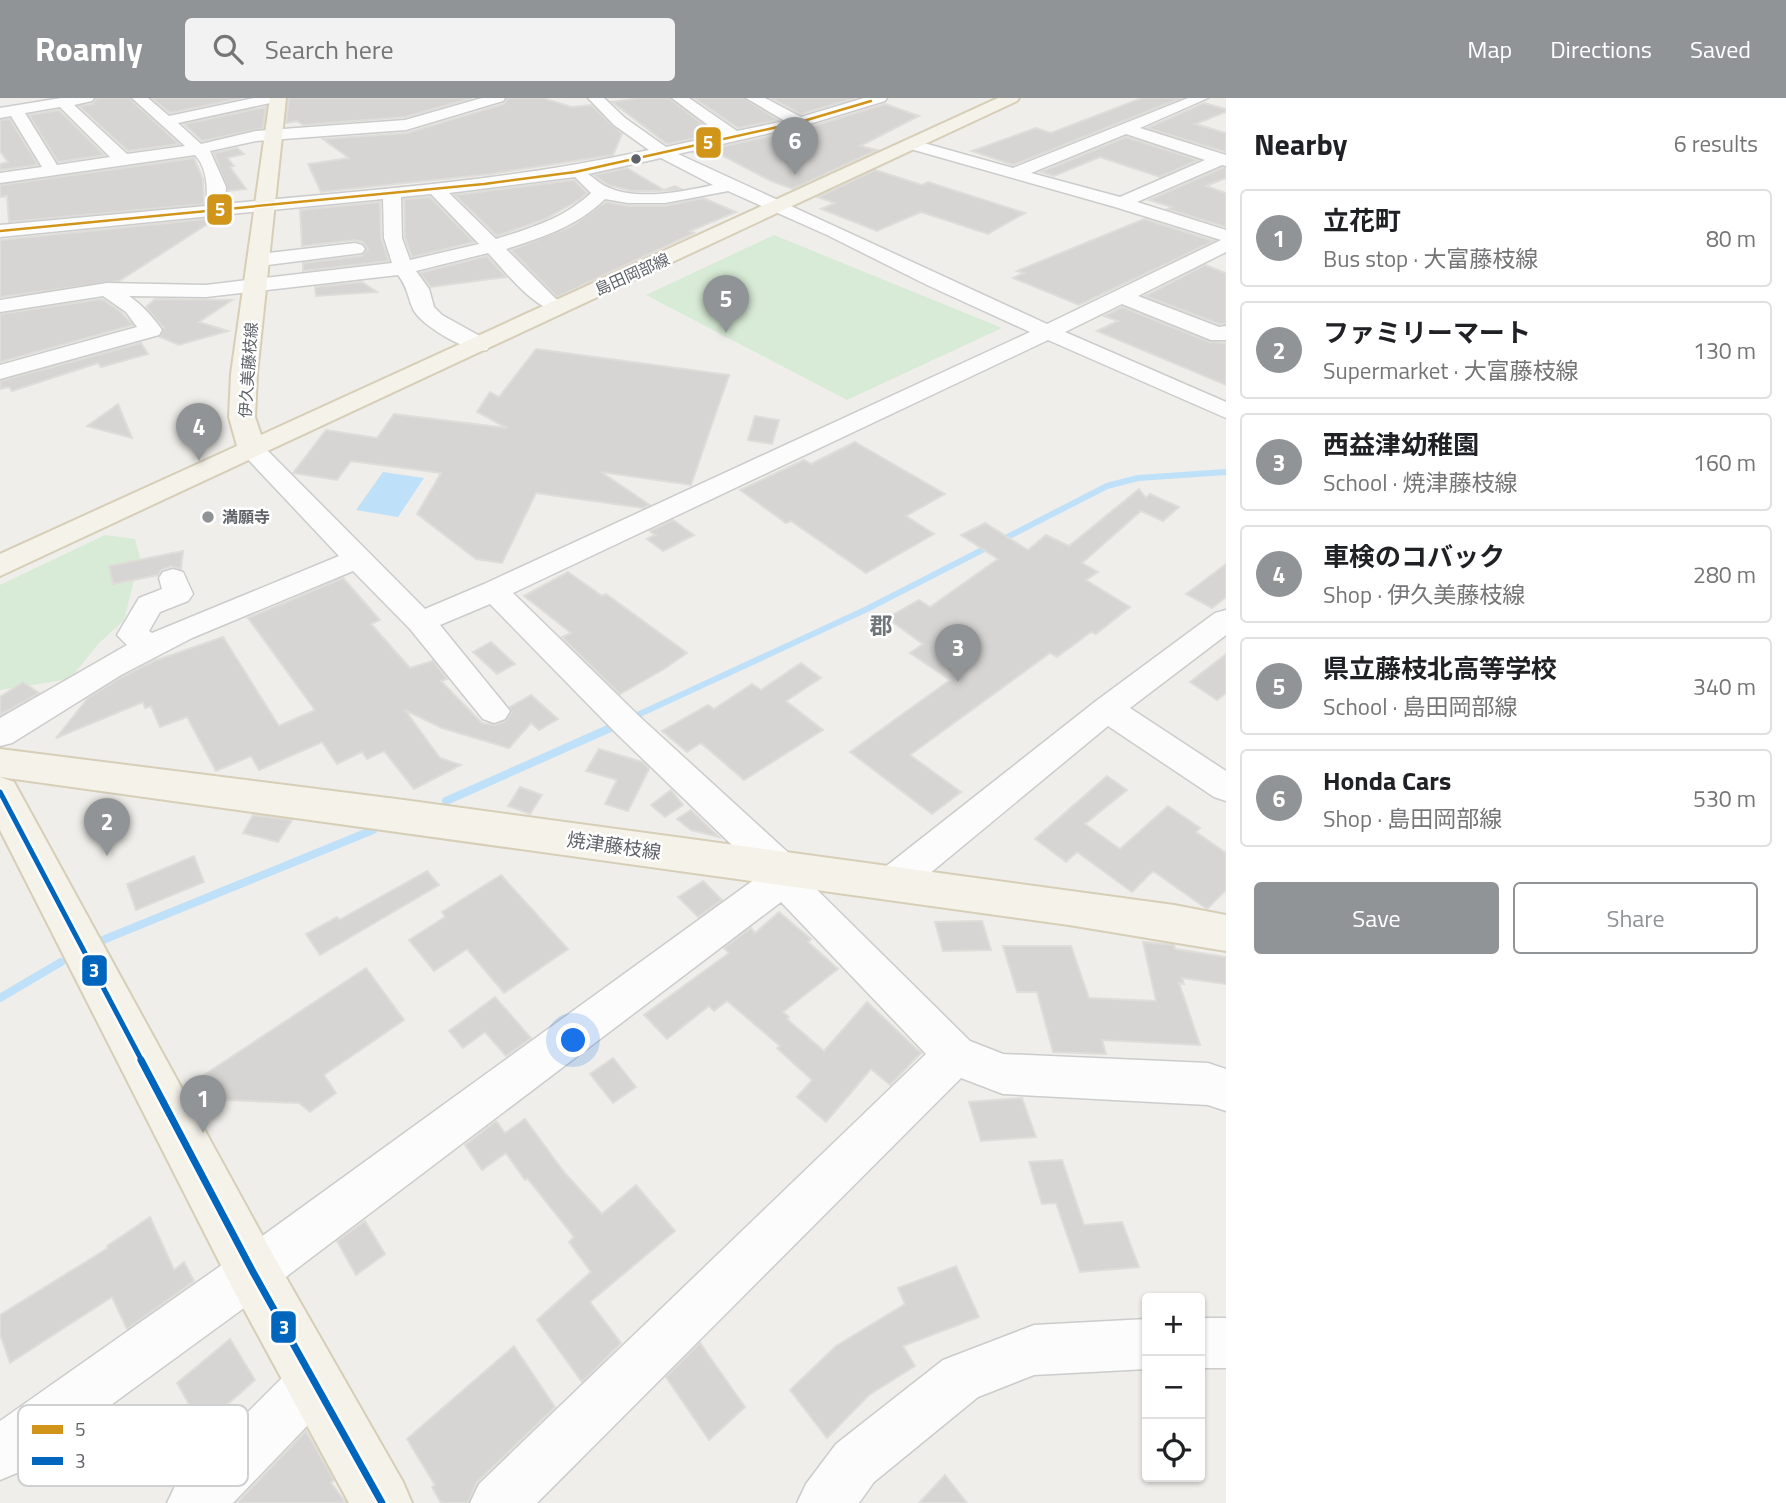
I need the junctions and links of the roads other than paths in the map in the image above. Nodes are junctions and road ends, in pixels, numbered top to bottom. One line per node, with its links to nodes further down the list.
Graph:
1 (88, 98): 12 (street)
2 (139, 98): 15 (street)
3 (277, 98): 15 (street); 18 (main road, 伊久美藤枝線)
4 (498, 98): 18 (street)
5 (597, 98): 22 (street)
6 (679, 98): 19 (street)
7 (753, 98): 16 (street)
8 (846, 98): 13 (street)
9 (880, 98): 13 (street)
10 (1011, 98): 20 (main road, 島田岡部線)
11 (1201, 98): 17 (street)
12 (63, 102): 14 (street); 23 (street)
13 (863, 104): 16 (street)
14 (8, 111): 25 (street)
15 (167, 121): 21 (street)
16 (800, 122): 19 (street)
17 (1127, 129): 24 (street); 27 (street)
18 (274, 135): 21 (street); 34 (main road, 伊久美藤枝線)
19 (734, 136): 22 (street)
20 (913, 145): 27 (street); 35 (main road, 島田岡部線)
21 (199, 149): 23 (street); 36 (street)
22 (663, 153): 26 (street); 29 (street)
23 (123, 160): 25 (street)
24 (1223, 160): 33 (street)
25 (52, 170): 28 (street)
26 (575, 172): 30 (street); 31 (street)
27 (1015, 173): 33 (street)
28 (0, 178)
29 (730, 185): 31 (street); 35 (street)
30 (435, 189): 32 (street); 40 (street)
31 (602, 192): 40 (street)
32 (392, 193): 34 (street); 43 (street)
33 (1121, 203): 38 (street)
34 (267, 205): 36 (street); 42 (main road, 伊久美藤枝線)
35 (778, 208): 48 (main road, 島田岡部線); 49 (street)
36 (215, 210): 37 (street)
37 (0, 231)
38 (1226, 236)
39 (1226, 245): 46 (street)
40 (491, 247): 43 (street); 48 (street)
41 (355, 249): 42 (street)
42 (260, 260): 44 (main road, 伊久美藤枝線)
43 (403, 268): 44 (street); 51 (street)
44 (256, 286): 45 (street); 54 (main road, 伊久美藤枝線)
45 (107, 289): 47 (street); 52 (street)
46 (1121, 296): 49 (street); 50 (street)
47 (0, 306)
48 (560, 307): 51 (main road, 島田岡部線)
49 (1048, 332): 53 (street); 58 (street)
50 (1226, 332)
51 (478, 345): 54 (main road, 島田岡部線)
52 (0, 372)
53 (1226, 411)
54 (251, 448): 55 (street); 56 (main road)
55 (357, 559): 60 (street); 61 (street)
56 (0, 566)
57 (173, 578): 61 (street)
58 (494, 590): 60 (street); 68 (street)
59 (1226, 620): 62 (street)
60 (421, 622): 63 (street)
61 (153, 647): 64 (street)
62 (1107, 709): 66 (street); 69 (street)
63 (494, 711)
64 (0, 734)
65 (0, 764): 68 (main road, 焼津藤枝線)
66 (1226, 788)
67 (0, 792): 73 (main road)
68 (781, 874): 69 (main road, 焼津藤枝線); 71 (street); 73 (street)
69 (893, 882): 70 (main road, 焼津藤枝線)
70 (1226, 933)
71 (955, 1055): 72 (street); 85 (street)
72 (1226, 1090)
73 (253, 1272): 77 (main road); 78 (street)
74 (1142, 1343): 86 (street)
75 (1205, 1343): 76 (street)
76 (1226, 1343)
77 (314, 1382): 80 (street); 84 (main road)
78 (67, 1405)
79 (18, 1440): 81 (street)
80 (248, 1449)
81 (0, 1453)
82 (212, 1486): 83 (street)
83 (195, 1503)
84 (382, 1503)
85 (498, 1503)
86 (825, 1503)

